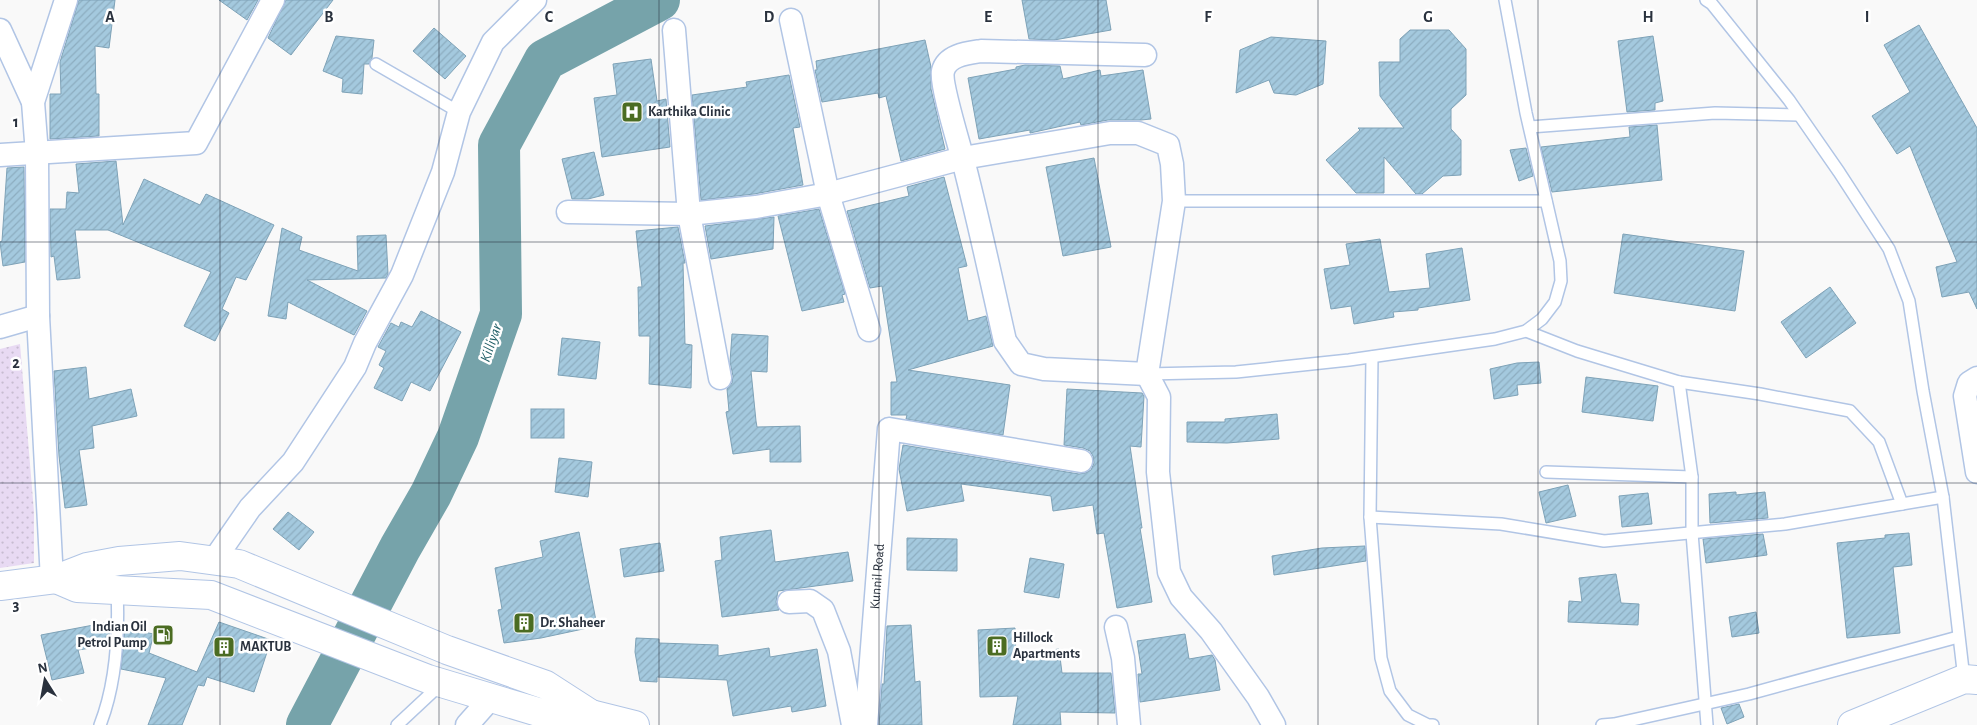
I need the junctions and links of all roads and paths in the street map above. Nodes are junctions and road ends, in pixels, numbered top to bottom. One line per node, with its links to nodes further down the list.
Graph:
1 (66, 0): 12 (street)
2 (274, 0): 16 (street)
3 (535, 0): 13 (street)
4 (1505, 0): 15 (lane)
5 (1706, 0): 14 (lane)
6 (791, 20): 19 (street)
7 (0, 30): 10 (street)
8 (674, 30): 23 (street)
9 (1145, 55): 18 (street)
10 (7, 64): 12 (street)
11 (376, 64): 13 (lane)
12 (33, 102): 16 (street)
13 (459, 112): 41 (street)
14 (1800, 115): 15 (lane); 37 (lane)
15 (1530, 127): 21 (lane)
16 (37, 154): 17 (street); 24 (street)
17 (0, 155)
18 (963, 158): 19 (street); 20 (street); 29 (street)
19 (828, 194): 23 (street); 26 (street)
20 (1174, 201): 21 (lane); 29 (street)
21 (1546, 201): 27 (lane)
22 (568, 212): 23 (street)
23 (689, 214): 30 (street)
24 (38, 316): 25 (street); 42 (street)
25 (0, 327)
26 (870, 330)
27 (1526, 331): 28 (lane); 32 (lane)
28 (1372, 357): 29 (lane); 39 (lane)
29 (1147, 374): 60 (street)
30 (720, 378)
31 (1977, 378): 35 (street)
32 (1679, 382): 36 (lane); 38 (lane)
33 (1081, 461): 58 (street, Kunnil Road)
34 (1546, 472): 36 (lane)
35 (1977, 472)
36 (1692, 477): 40 (lane)
37 (1943, 497): 38 (lane); 47 (lane)
38 (1902, 504): 40 (lane)
39 (1370, 517): 40 (lane); 61 (lane)
40 (1692, 534): 51 (lane)
41 (227, 562): 42 (main road); 52 (main road)
42 (54, 579): 43 (main road); 44 (main road)
43 (0, 586)
44 (117, 589): 49 (main road); 53 (lane)
45 (789, 602): 57 (street)
46 (1116, 627): 59 (street)
47 (1958, 637): 48 (lane); 51 (lane)
48 (1971, 680): 64 (main road)
49 (435, 681): 50 (main road); 54 (lane)
50 (491, 698): 52 (main road); 55 (street)
51 (1705, 704): 62 (lane); 63 (lane)
52 (591, 714): 56 (main road)
53 (100, 725)
54 (397, 725)
55 (467, 725)
56 (635, 725)
57 (853, 725)
58 (866, 725)
59 (1129, 725)
60 (1274, 725)
61 (1433, 725)
62 (1602, 725)
63 (1707, 725)
64 (1852, 725)

